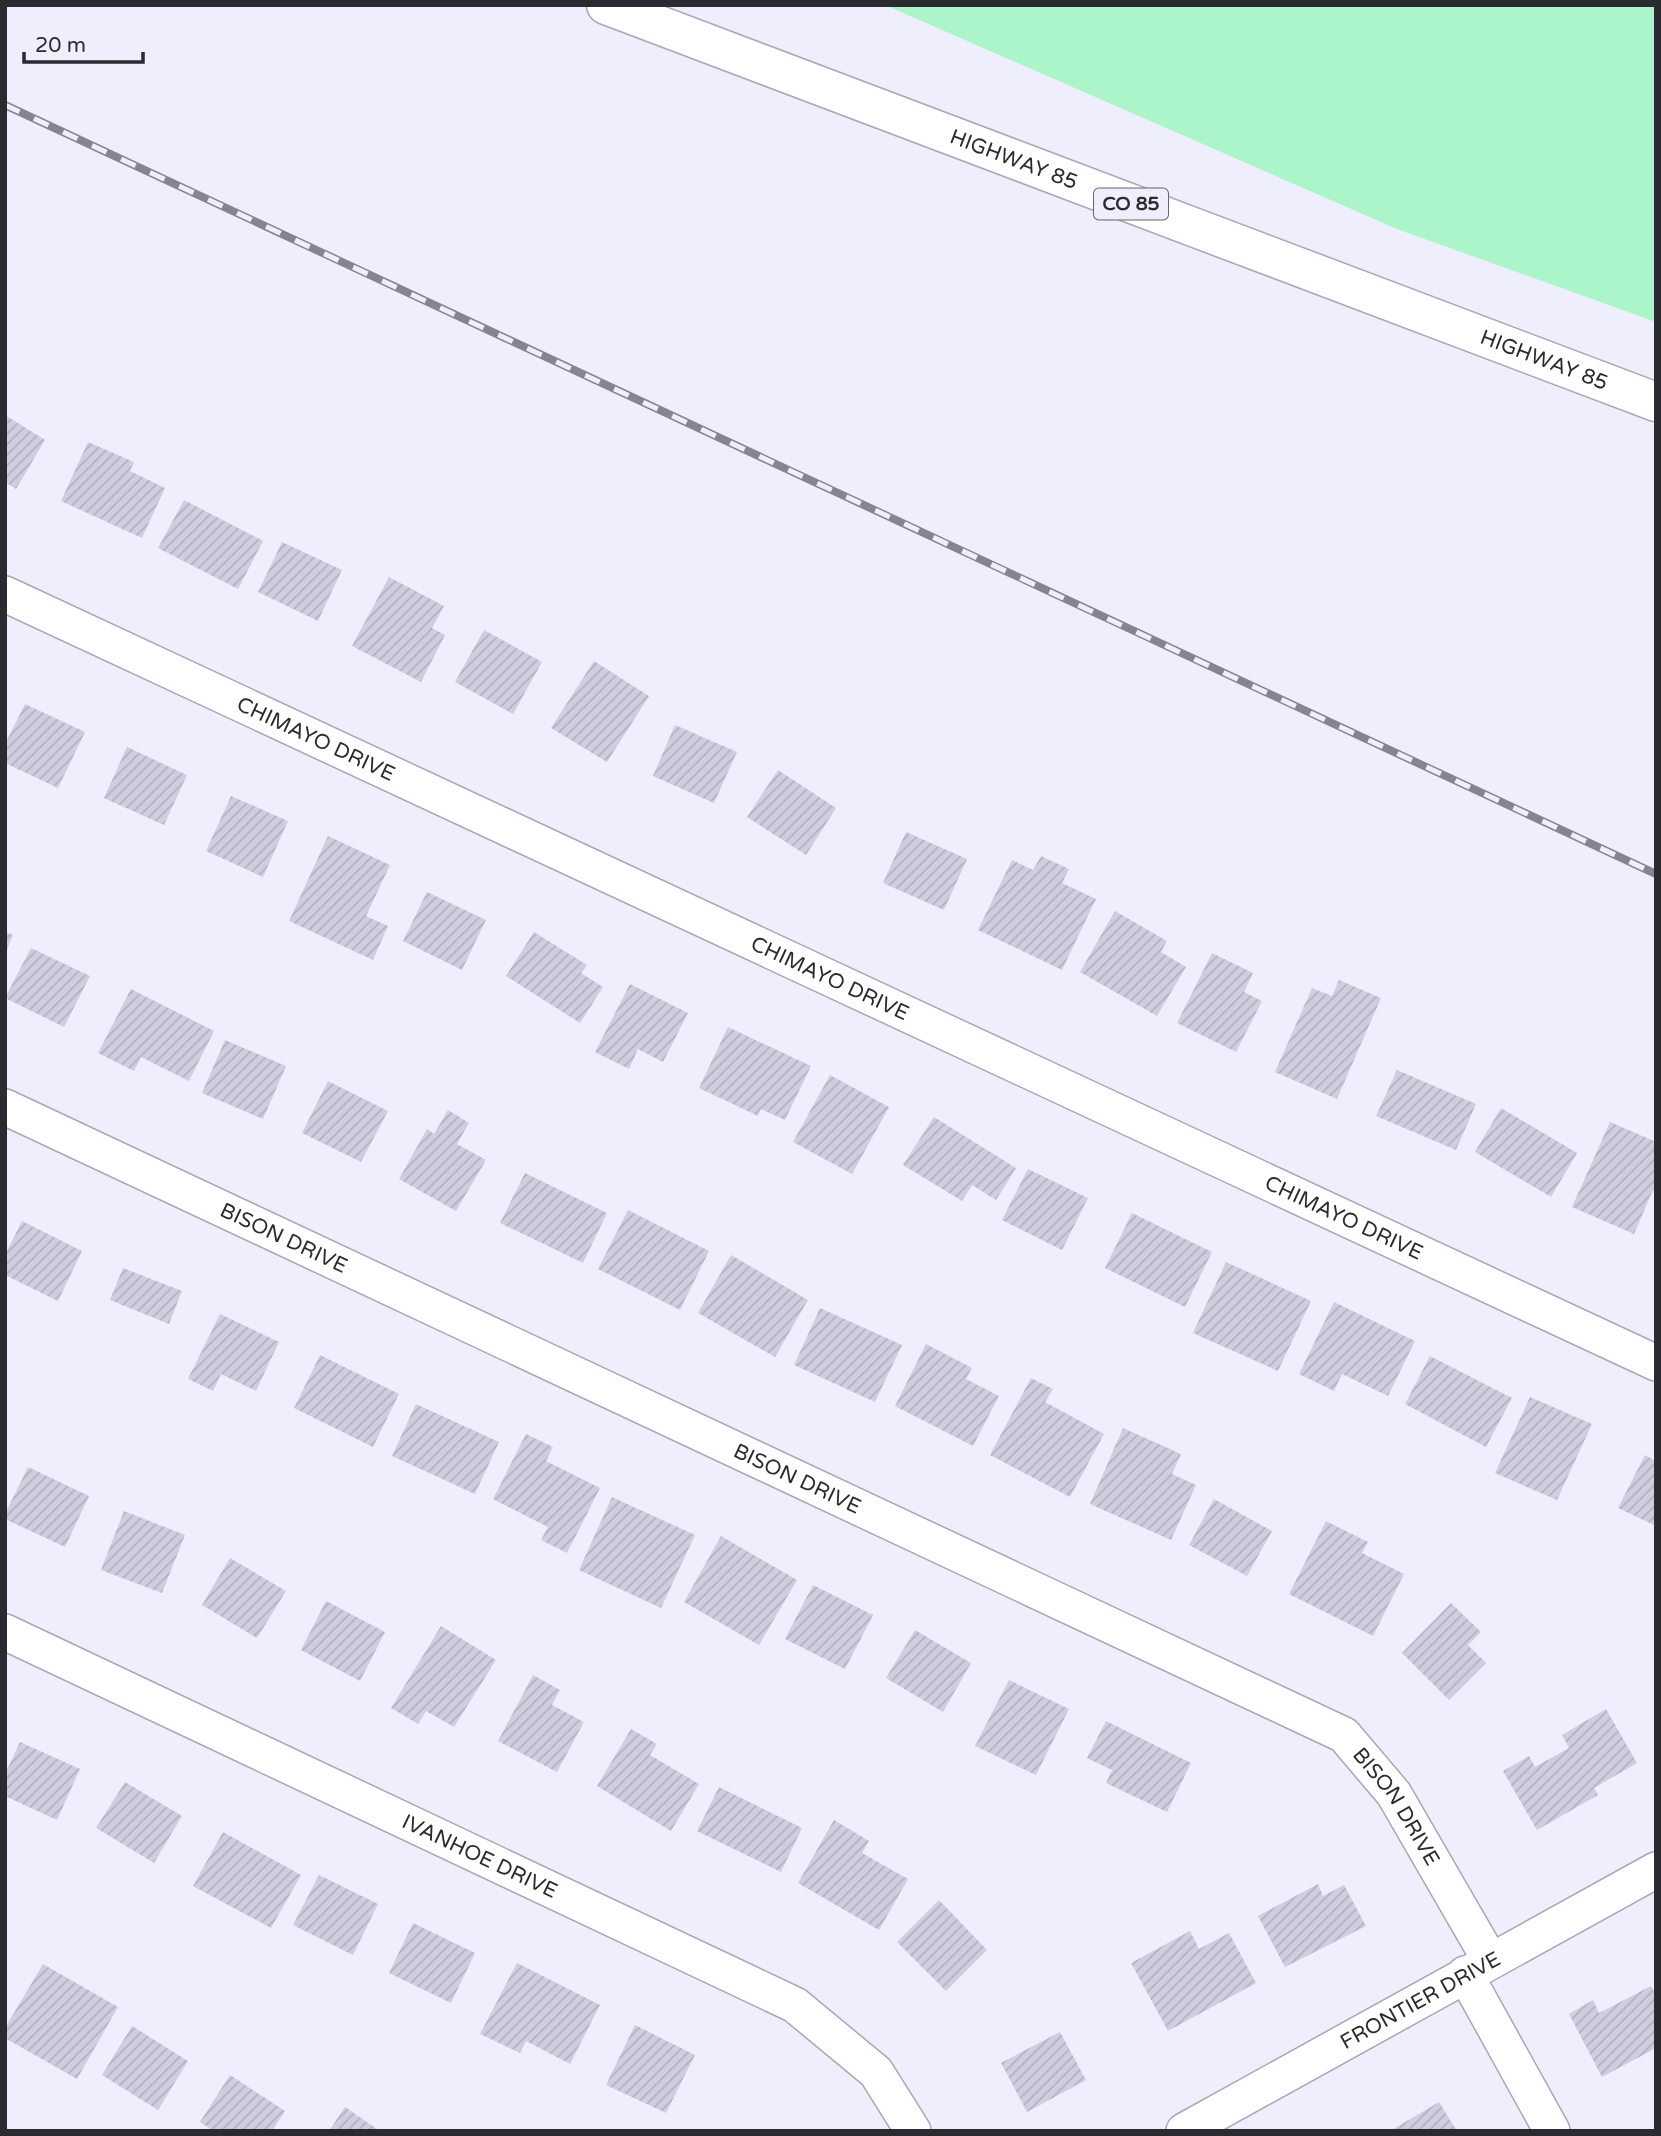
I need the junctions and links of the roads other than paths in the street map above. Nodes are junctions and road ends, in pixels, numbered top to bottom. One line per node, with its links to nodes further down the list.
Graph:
1 (606, 5): 2 (main road, HIGHWAY 85 / CO 85)
2 (1656, 402)
3 (5, 594): 5 (street, CHIMAYO DRIVE)
4 (5, 1107): 8 (street, BISON DRIVE)
5 (1656, 1363)
6 (5, 1632): 9 (street, IVANHOE DRIVE)
7 (1656, 1870): 8 (street, FRONTIER DRIVE)
8 (1478, 1967): 10 (street, FRONTIER DRIVE); 11 (street, BISON DRIVE)
9 (913, 2131)
10 (1184, 2131)
11 (1552, 2131)

